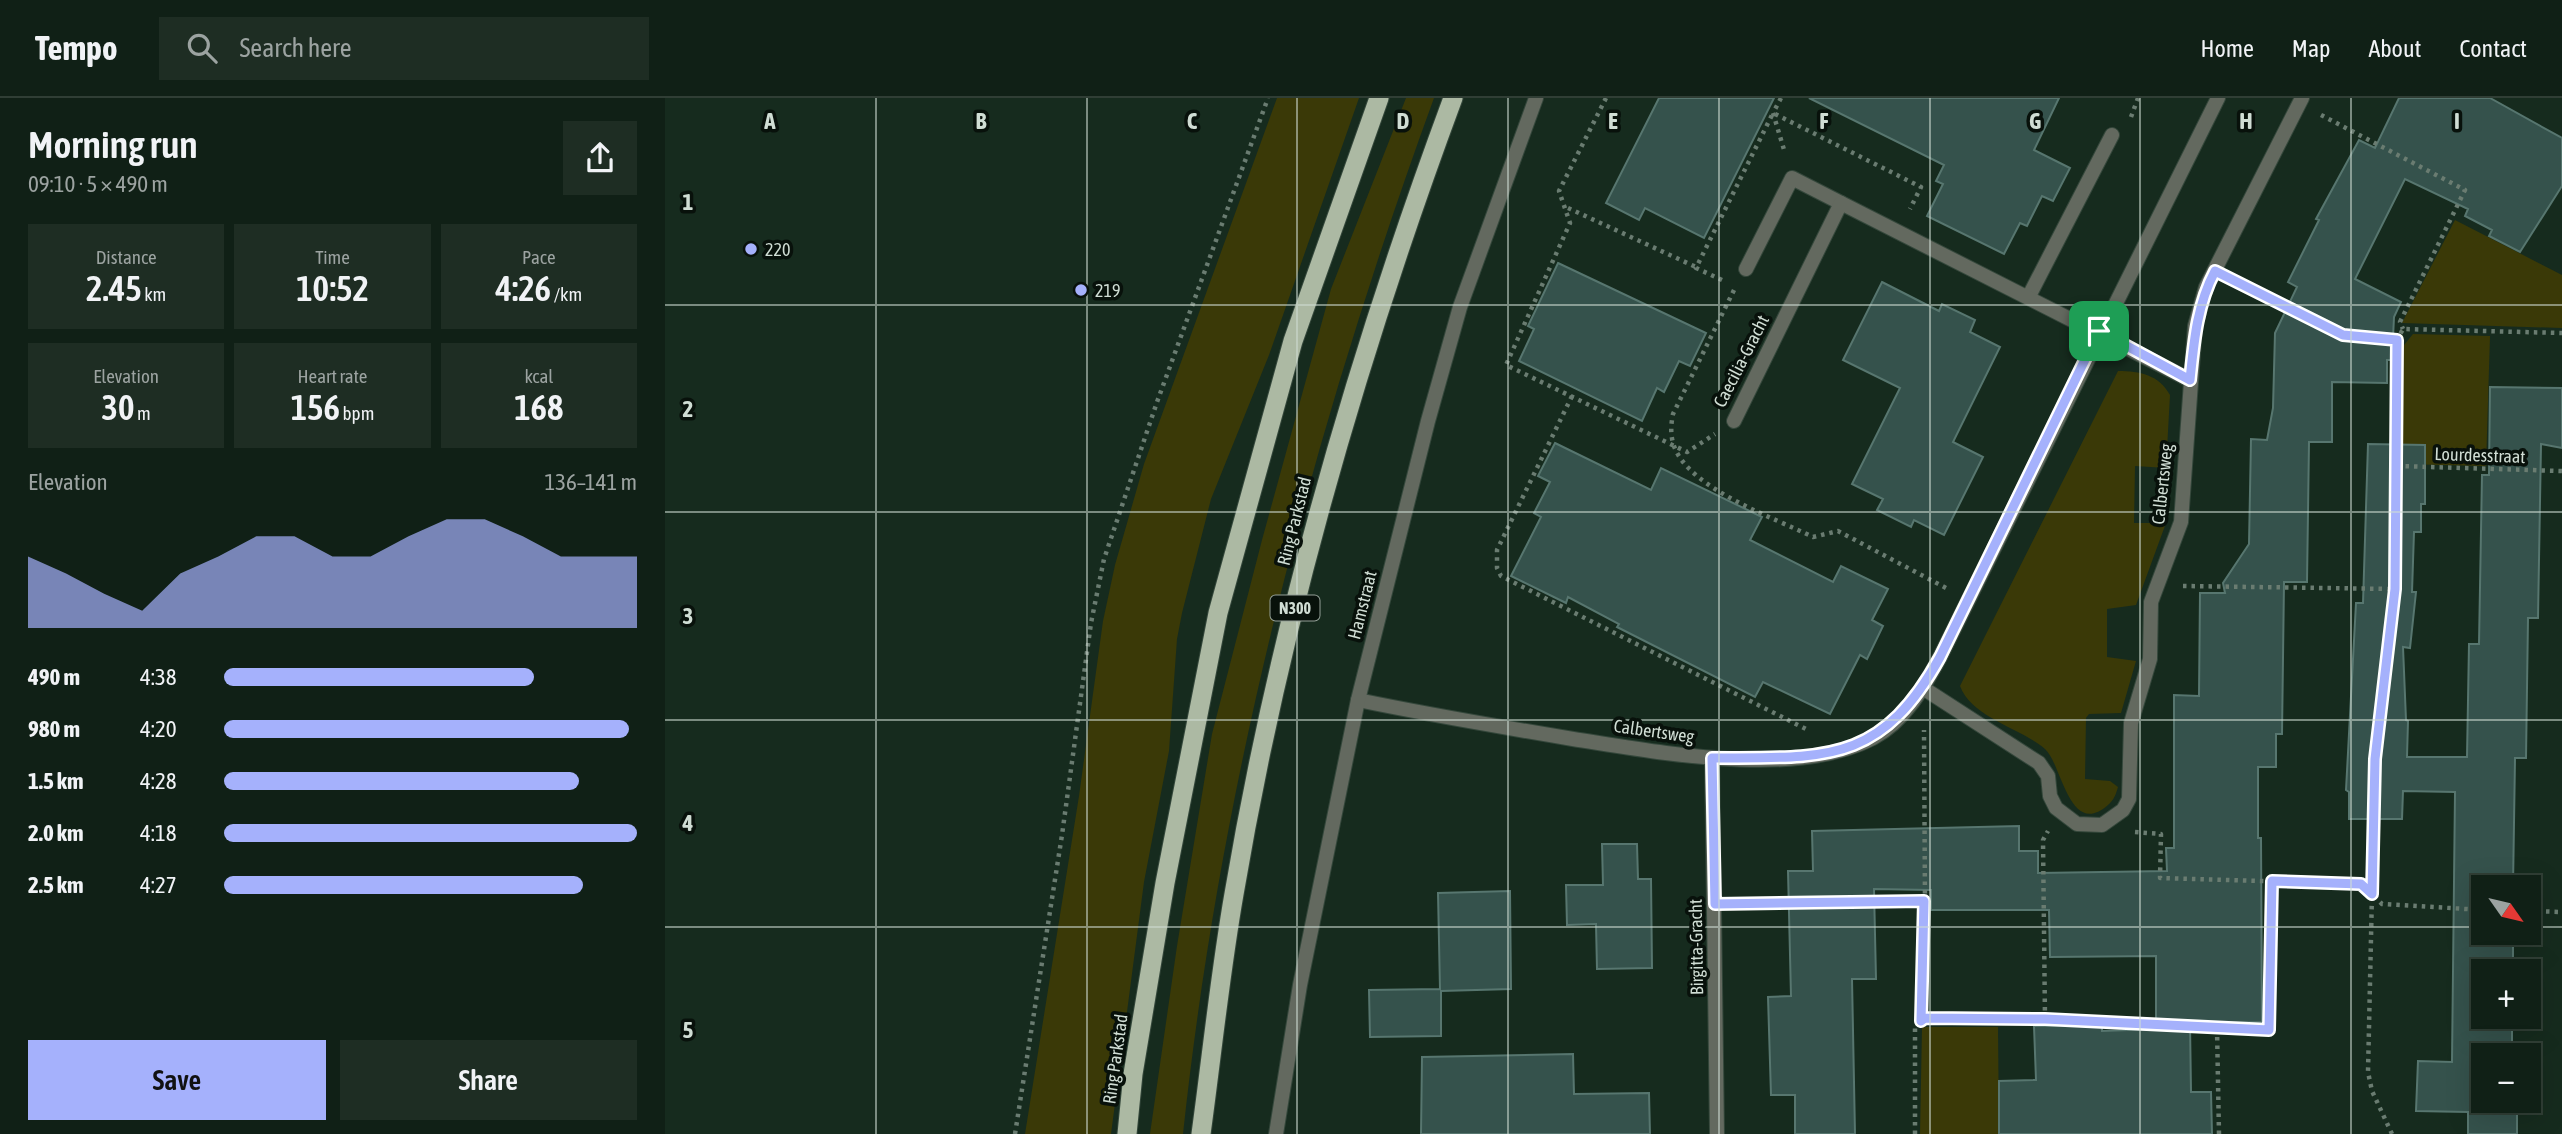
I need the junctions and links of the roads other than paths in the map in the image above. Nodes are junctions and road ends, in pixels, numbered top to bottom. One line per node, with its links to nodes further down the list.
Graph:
1 (1379, 98): 16 (highway, Ring Parkstad)
2 (1453, 98): 17 (highway, Ring Parkstad / N300)
3 (1536, 98): 14 (street, Hamstraat)
4 (2218, 98): 10 (street, Calbertsweg)
5 (2301, 101): 11 (street, Calbertsweg)
6 (2112, 135): 9 (street)
7 (1841, 203): 8 (street); 9 (street); 12 (street, Caecilia-Gracht)
8 (1746, 269)
9 (2029, 296): 10 (street)
10 (2099, 331): 11 (street); 13 (street, Calbertsweg)
11 (2190, 380): 13 (street, Calbertsweg)
12 (1734, 421)
13 (1923, 688): 15 (street, Calbertsweg)
14 (1358, 700): 15 (street, Calbertsweg); 18 (street, Hamstraat)
15 (1712, 758): 19 (street, Birgitta-Gracht)
16 (1127, 1134)
17 (1201, 1134)
18 (1276, 1134)
19 (1717, 1134)

